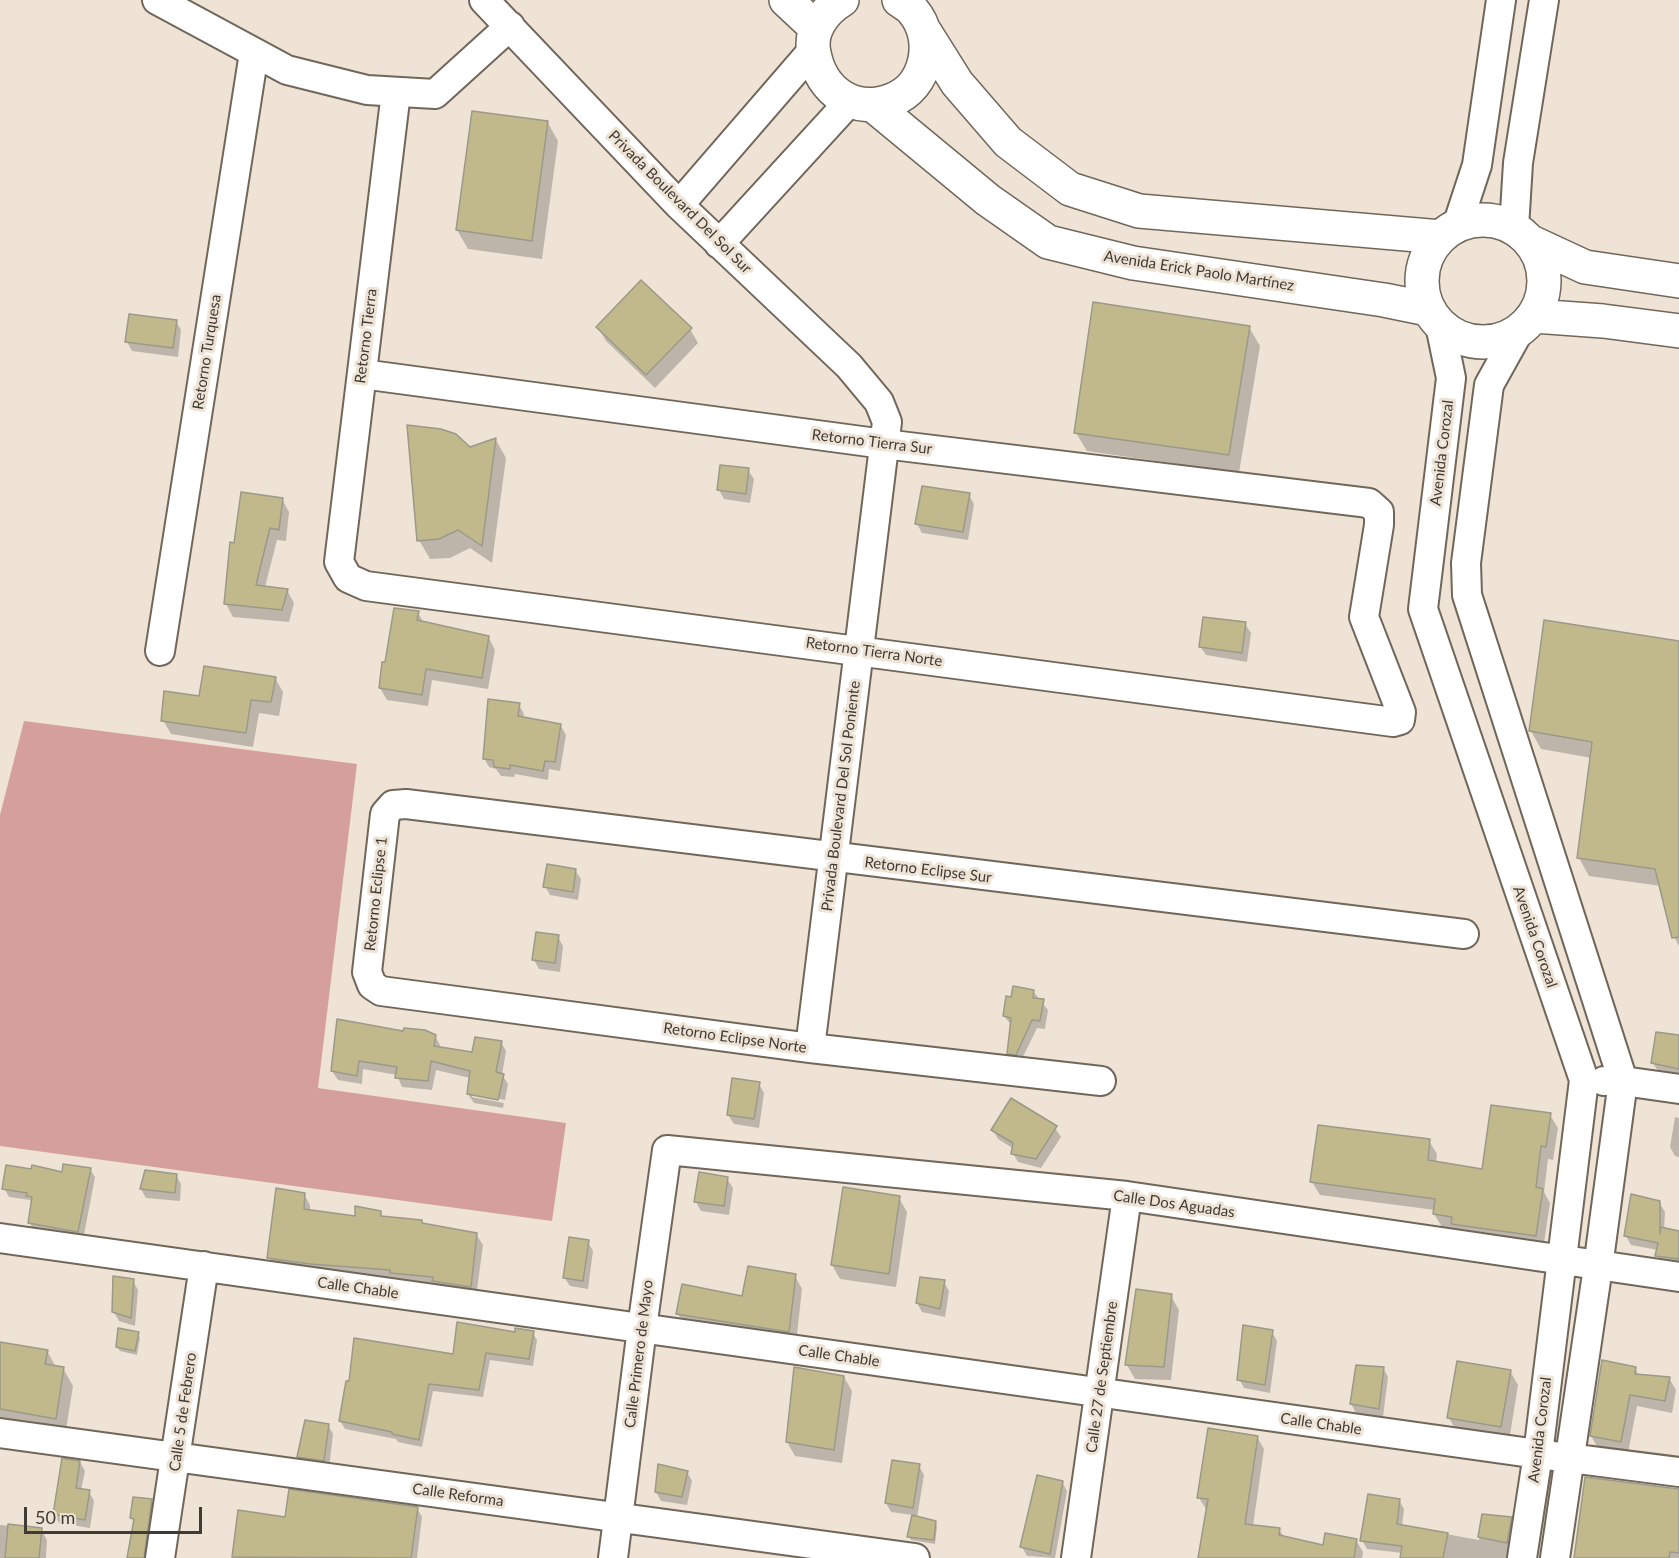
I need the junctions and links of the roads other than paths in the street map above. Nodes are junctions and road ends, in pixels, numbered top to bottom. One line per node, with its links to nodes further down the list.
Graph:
1 (157, 0): 11 (street)
2 (484, 0): 8 (street, Privada Boulevard Del Sol Sur)
3 (786, 0): 10 (street)
4 (842, 0): 10 (street)
5 (899, 0): 9 (street)
6 (1501, 0): 15 (street)
7 (1544, 0): 16 (street)
8 (510, 26): 12 (street); 14 (street, Privada Boulevard Del Sol Sur)
9 (925, 32): 13 (street); 15 (street)
10 (815, 39): 13 (street, Avenida Erick Paolo Martínez); 14 (street)
11 (254, 52): 12 (street); 27 (street, Retorno Turquesa)
12 (396, 92): 22 (street, Retorno Tierra)
13 (861, 103): 17 (street); 19 (street, Avenida Erick Paolo Martínez)
14 (679, 206): 17 (street, Privada Boulevard Del Sol Sur)
15 (1449, 232): 16 (street); 19 (street)
16 (1521, 234): 18 (street); 20 (street)
17 (719, 244): 23 (street, Privada Boulevard Del Sol Sur)
18 (1679, 281)
19 (1434, 317): 20 (street); 34 (street, Avenida Corozal)
20 (1527, 323): 21 (street); 36 (street)
21 (1679, 331)
22 (362, 374): 24 (street, Retorno Tierra Sur); 25 (street, Retorno Tierra)
23 (879, 402): 24 (street, Privada Boulevard Del Sol Poniente)
24 (884, 444): 26 (street, Privada Boulevard Del Sol Poniente); 28 (street, Retorno Tierra Sur)
25 (348, 578): 26 (street, Retorno Tierra Norte)
26 (859, 650): 28 (street, Retorno Tierra Norte); 30 (street, Privada Boulevard Del Sol Poniente)
27 (160, 651)
28 (1400, 720)
29 (393, 805): 30 (street, Retorno Eclipse Sur); 32 (street, Retorno Eclipse 1)
30 (833, 858): 31 (street, Retorno Eclipse Sur); 33 (street, Privada Boulevard Del Sol Poniente)
31 (1464, 934)
32 (372, 985): 33 (street, Retorno Eclipse Norte)
33 (810, 1048): 35 (street, Retorno Eclipse Norte)
34 (1584, 1080): 36 (street); 41 (street, Avenida Corozal)
35 (1101, 1081)
36 (1623, 1081): 37 (street); 43 (street)
37 (1679, 1089)
38 (667, 1150): 39 (street, Calle Dos Aguadas); 45 (street, Calle Primero de Mayo)
39 (1127, 1196): 41 (street, Calle Dos Aguadas); 46 (street, Calle 27 de Septiembre)
40 (0, 1238): 42 (street, Calle Chable)
41 (1560, 1261): 43 (street, Calle Dos Aguadas); 48 (street, Avenida Corozal)
42 (204, 1266): 45 (street, Calle Chable); 49 (street, Calle 5 de Febrero)
43 (1598, 1267): 44 (street, Calle Dos Aguadas); 50 (street)
44 (1679, 1277)
45 (642, 1329): 46 (street, Calle Chable); 52 (street, Calle Primero de Mayo)
46 (1099, 1393): 48 (street, Calle Chable); 56 (street, Calle 27 de Septiembre)
47 (0, 1433): 49 (street, Calle Reforma)
48 (1538, 1454): 50 (street, Calle Chable); 57 (street, Avenida Corozal)
49 (176, 1457): 52 (street, Calle Reforma); 53 (street, Calle 5 de Febrero)
50 (1571, 1457): 51 (street, Calle Chable); 58 (street)
51 (1679, 1472)
52 (618, 1517): 54 (street, Calle Primero de Mayo); 55 (street, Calle Reforma)
53 (160, 1558)
54 (613, 1558)
55 (915, 1558)
56 (1076, 1558)
57 (1522, 1558)
58 (1555, 1558)

